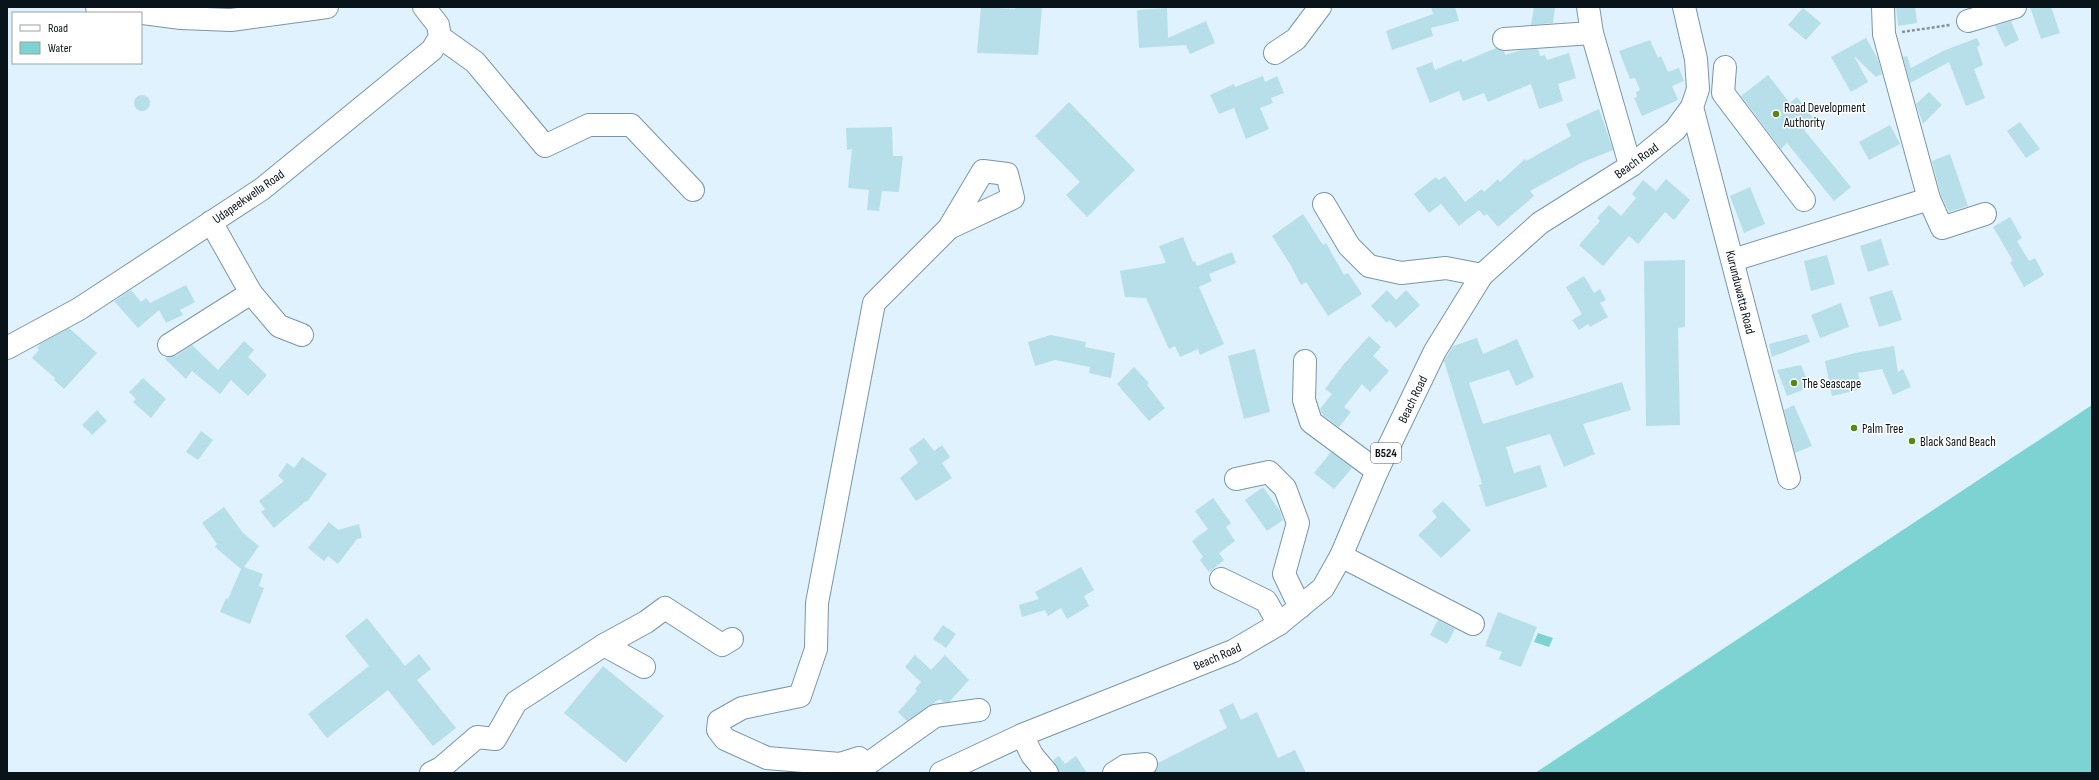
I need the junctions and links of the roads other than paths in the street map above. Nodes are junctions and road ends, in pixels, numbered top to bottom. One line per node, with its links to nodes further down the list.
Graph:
1 (97, 7): 9 (main road)
2 (327, 7): 11 (main road)
3 (424, 7): 14 (main road)
4 (1320, 7): 16 (main road)
5 (1588, 7): 13 (main road)
6 (1684, 7): 19 (main road)
7 (1883, 7): 22 (main road)
8 (2015, 7): 12 (main road)
9 (135, 12)
10 (142, 13): 11 (main road)
11 (231, 14)
12 (1968, 21)
13 (1592, 33): 15 (main road); 20 (main road)
14 (440, 37): 21 (main road); 26 (main road, Udapeekwella Road)
15 (1504, 39)
16 (1275, 53)
17 (1725, 66): 18 (main road)
18 (1722, 93): 19 (main road); 23 (main road)
19 (1695, 98): 20 (main road, Beach Road / B524); 28 (main road, Kurunduwatta Road)
20 (1632, 165): 29 (main road, Beach Road / B524)
21 (693, 190)
22 (1929, 199): 25 (main road); 28 (main road)
23 (1804, 200)
24 (1324, 204): 29 (main road)
25 (1985, 214)
26 (211, 222): 30 (main road); 33 (main road, Udapeekwella Road)
27 (949, 228): 50 (main road)
28 (1733, 260): 36 (main road, Kurunduwatta Road)
29 (1482, 275): 35 (main road, Beach Road / B524)
30 (251, 293): 31 (main road); 32 (main road)
31 (302, 335)
32 (168, 345)
33 (7, 348)
34 (1305, 361): 35 (main road)
35 (1377, 471): 38 (main road, Beach Road / B524)
36 (1788, 478)
37 (1236, 479): 40 (main road)
38 (1342, 556): 40 (main road, Beach Road / B524); 42 (main road)
39 (1222, 579): 41 (main road)
40 (1300, 607): 41 (main road, Beach Road / B524)
41 (1279, 624): 47 (main road, Beach Road / B524)
42 (1473, 624)
43 (732, 639): 44 (main road)
44 (604, 645): 45 (main road); 51 (main road)
45 (644, 667)
46 (979, 710): 50 (main road)
47 (1022, 735): 48 (main road); 52 (main road, Beach Road / B524)
48 (1036, 764): 53 (main road)
49 (1146, 764): 54 (main road)
50 (861, 771)
51 (431, 773)
52 (941, 773)
53 (1047, 773)
54 (1114, 773)

